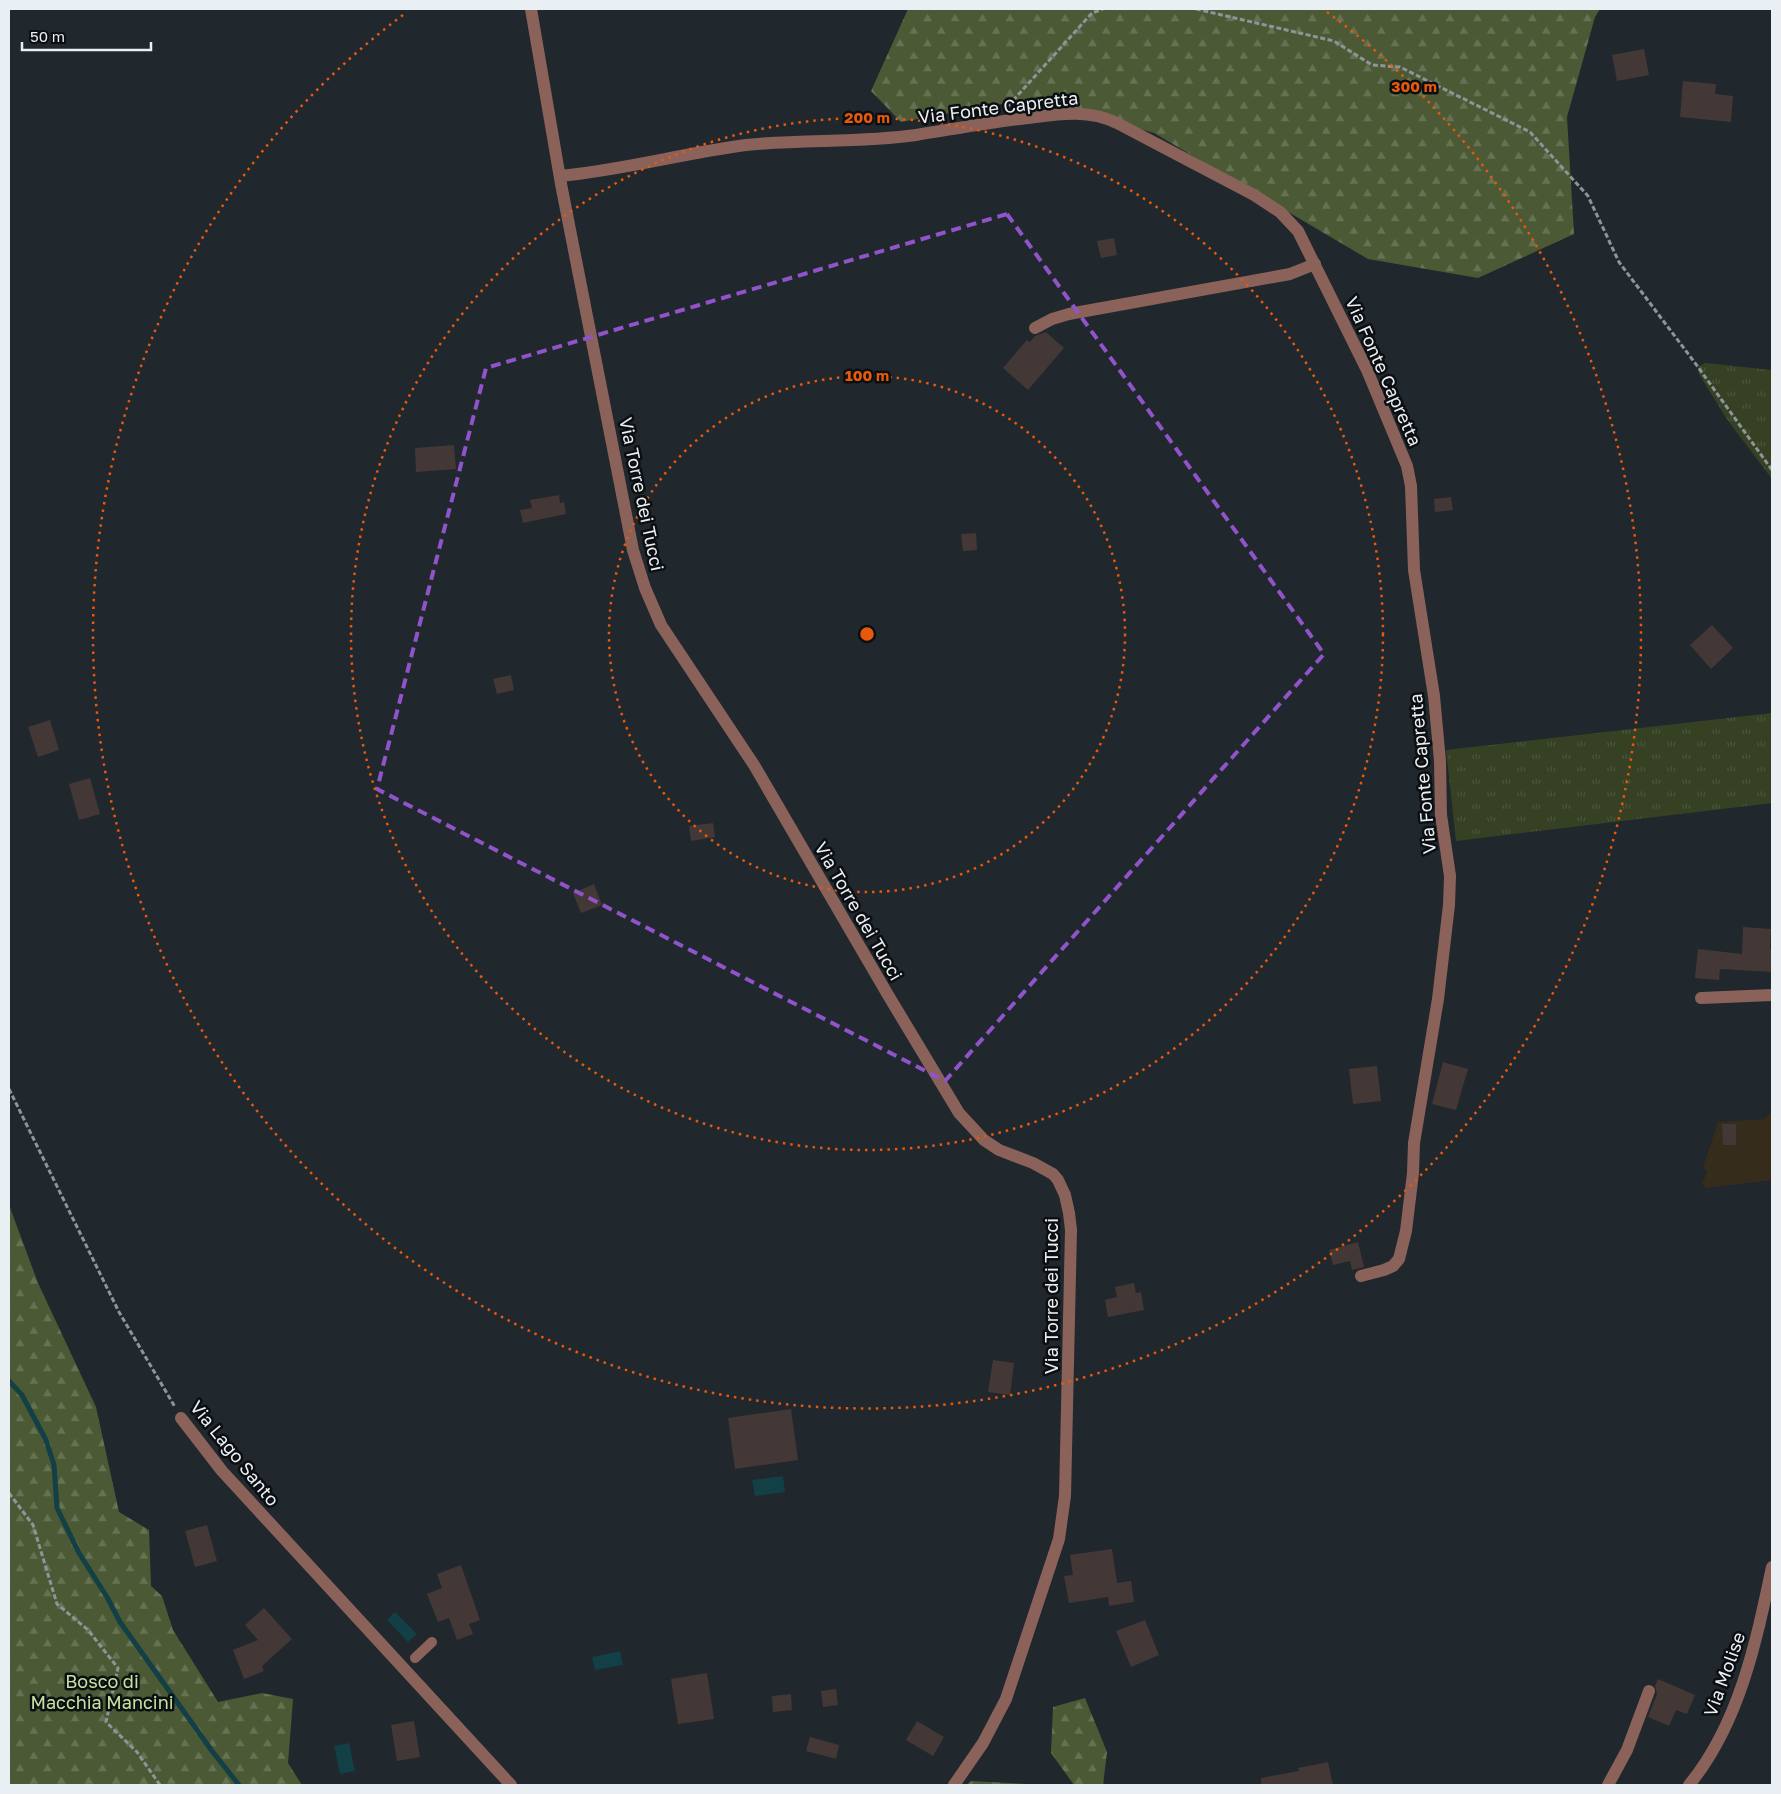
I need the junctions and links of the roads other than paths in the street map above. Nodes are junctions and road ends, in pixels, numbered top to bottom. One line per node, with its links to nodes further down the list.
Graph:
1 (531, 9): 2 (street, Via Torre dei Tucci)
2 (560, 176): 3 (street, Via Fonte Capretta); 14 (street, Via Torre dei Tucci)
3 (1315, 264): 4 (street); 7 (street, Via Fonte Capretta)
4 (1035, 328)
5 (1772, 995): 6 (street)
6 (1701, 998)
7 (1361, 1276)
8 (181, 1418): 13 (street, Via Lago Santo)
9 (1772, 1566): 16 (street, Via Molise)
10 (432, 1642): 11 (street)
11 (415, 1658)
12 (1649, 1691): 15 (street)
13 (511, 1785)
14 (954, 1785)
15 (1608, 1785)
16 (1689, 1785)

